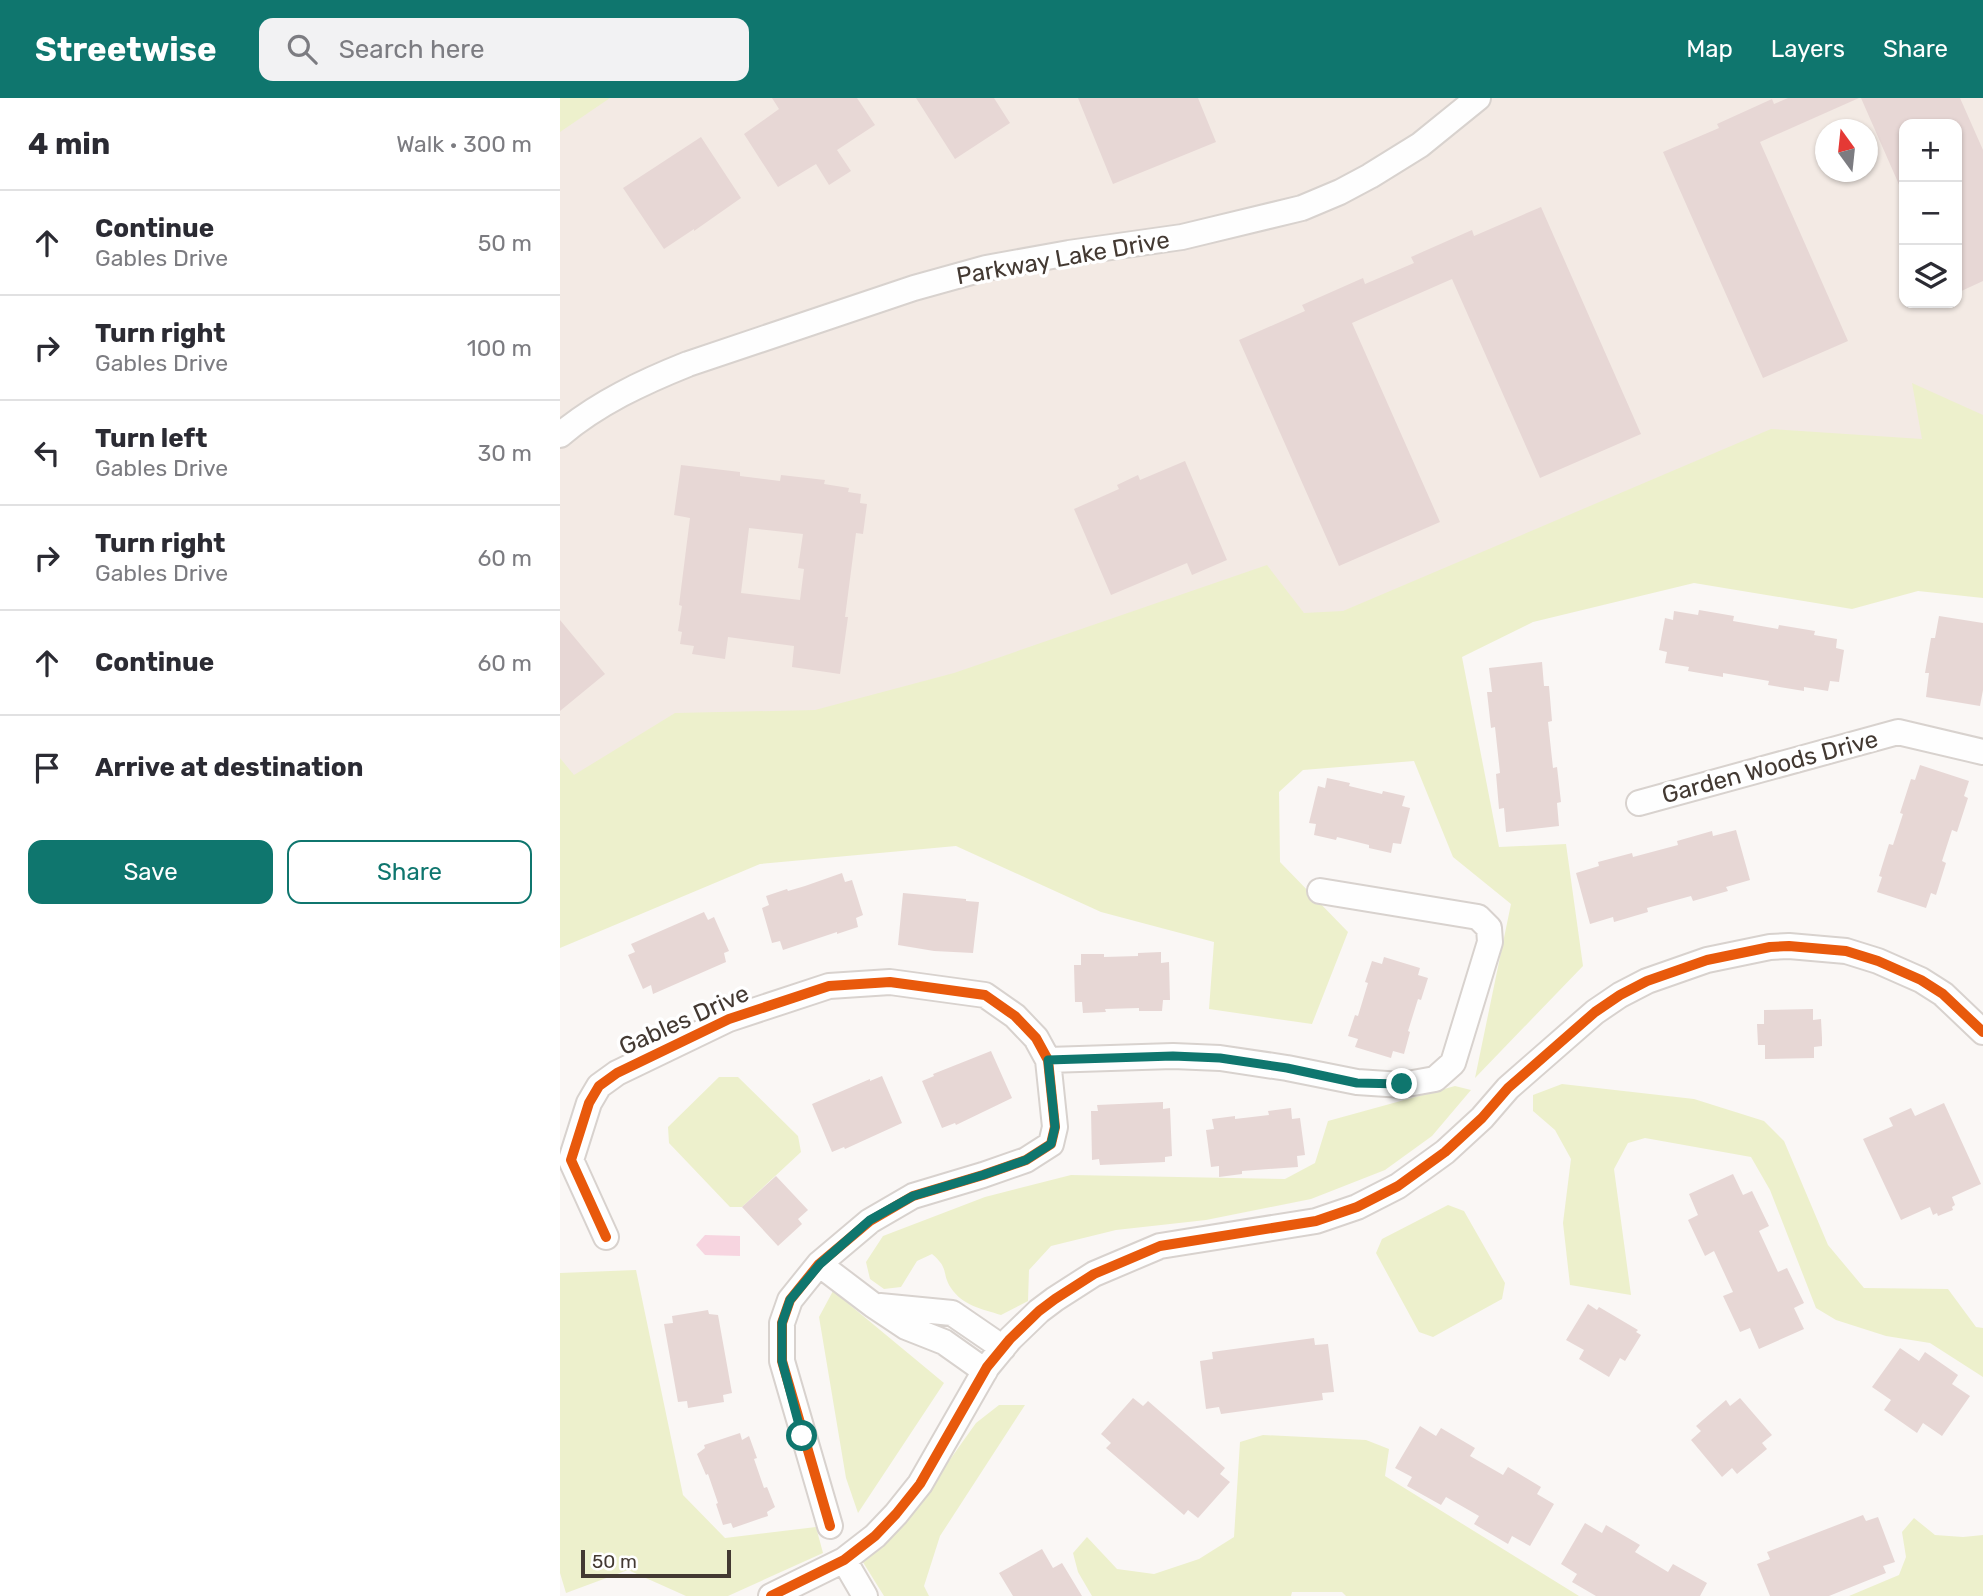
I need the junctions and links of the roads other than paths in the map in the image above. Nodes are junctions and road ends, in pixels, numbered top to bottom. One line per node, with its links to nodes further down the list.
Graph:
1 (1478, 98): 2 (street, Parkway Lake Drive)
2 (560, 435)
3 (1983, 752): 4 (street, Garden Woods Drive)
4 (1639, 803)
5 (1320, 891): 7 (street)
6 (1983, 1032): 11 (street)
7 (1048, 1060): 8 (street, Gables Drive); 9 (street, Gables Drive)
8 (606, 1237)
9 (820, 1264): 10 (street); 13 (street, Gables Drive)
10 (873, 1305): 11 (street); 12 (street)
11 (1003, 1348): 12 (street)
12 (985, 1371): 14 (street)
13 (830, 1526)
14 (844, 1560): 15 (street); 16 (street)
15 (771, 1596)
16 (865, 1596)

